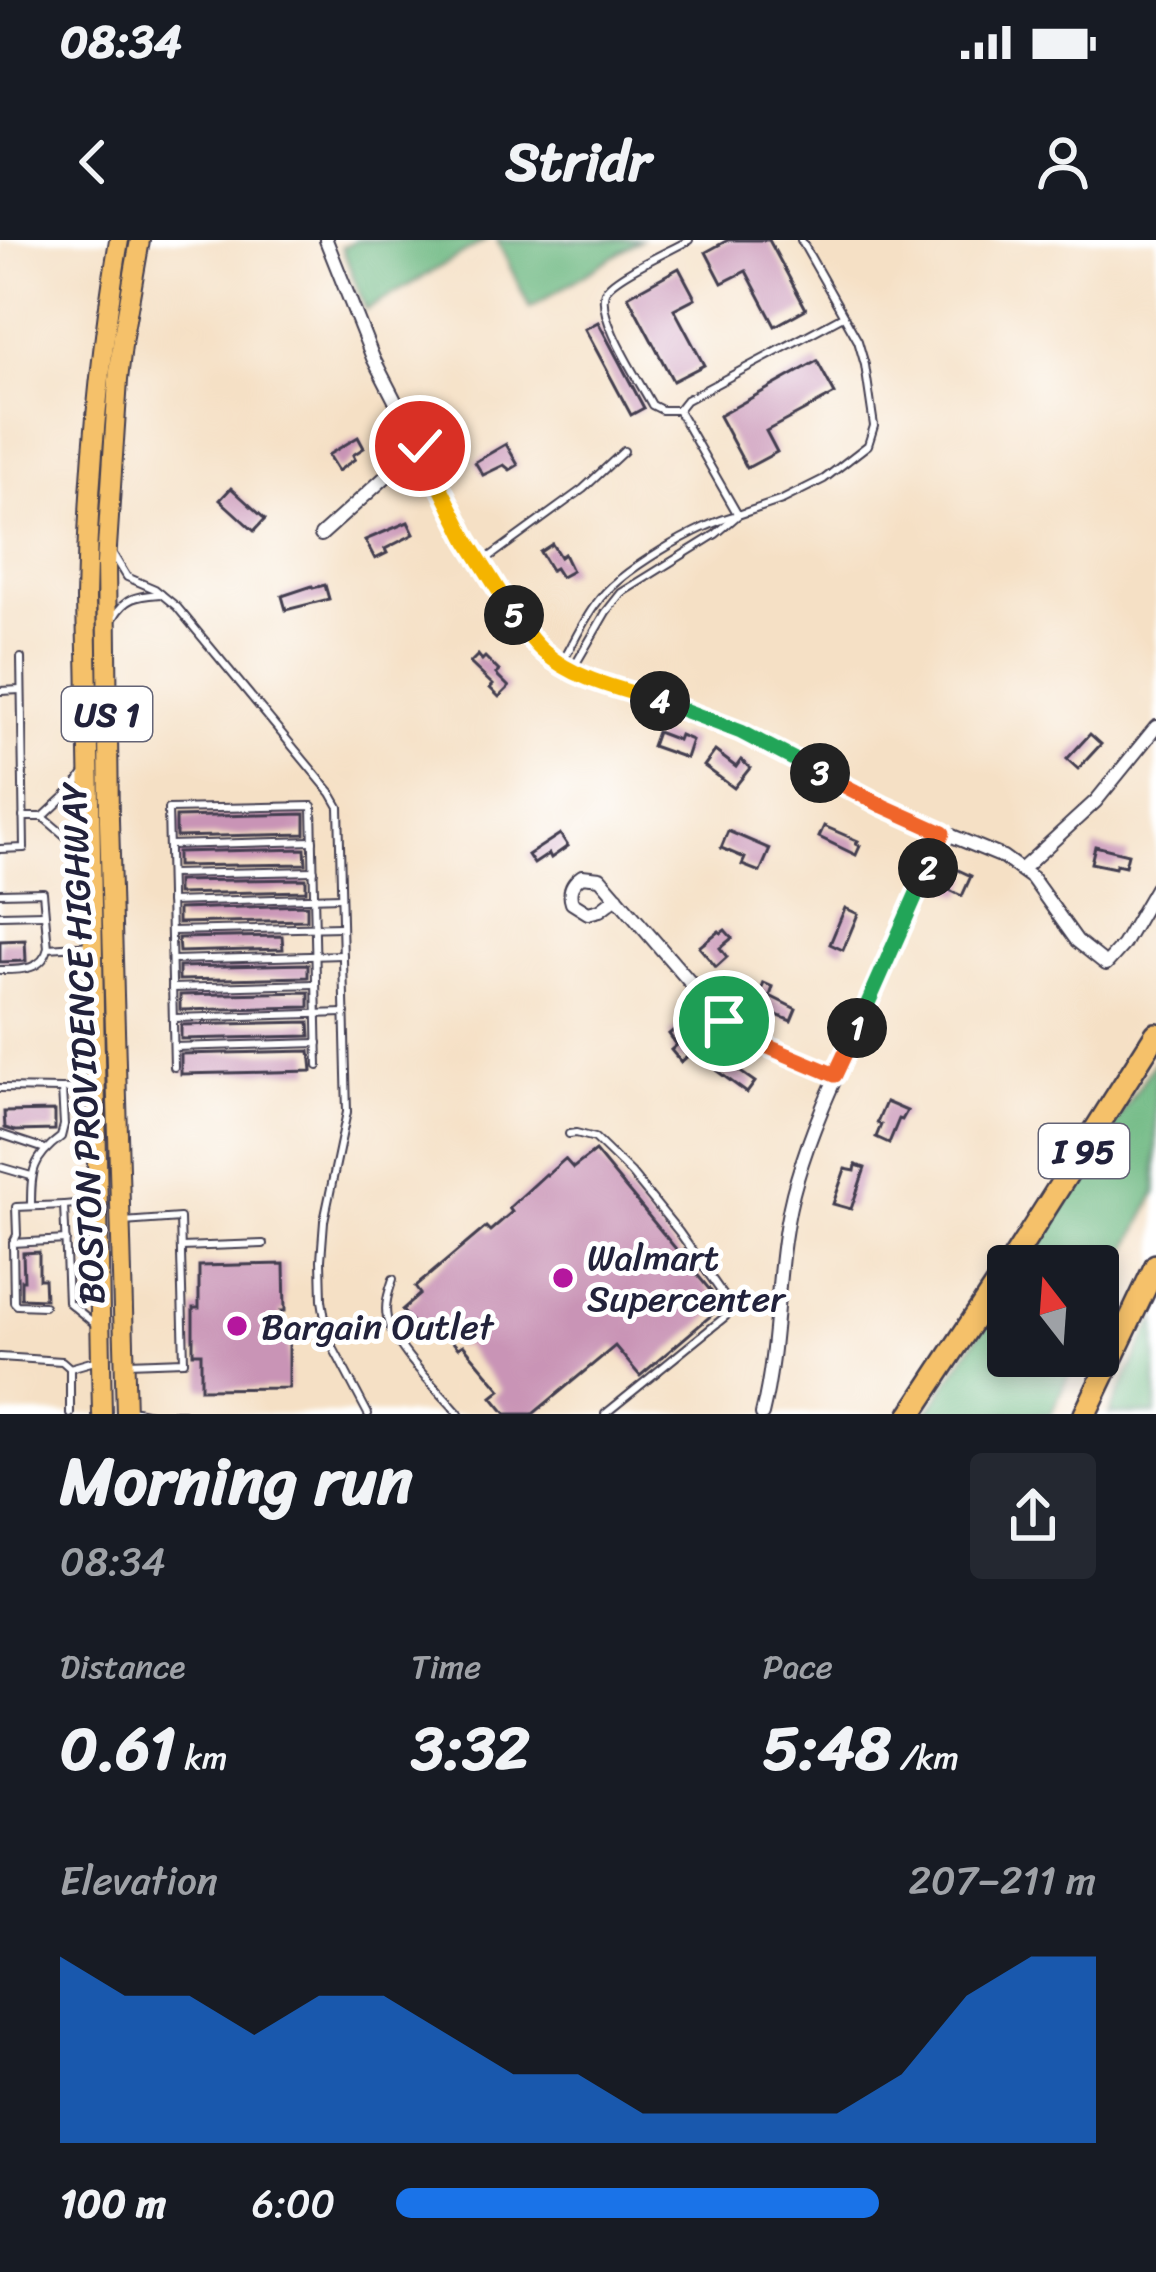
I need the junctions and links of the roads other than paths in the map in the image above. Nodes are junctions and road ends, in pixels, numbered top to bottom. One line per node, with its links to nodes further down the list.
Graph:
1 (118, 240): 21 (main road, BOSTON PROVIDENCE HIGHWAY / US 1)
2 (140, 240): 11 (main road, BOSTON PROVIDENCE HIGHWAY / US 1)
3 (326, 240): 8 (street)
4 (689, 240): 7 (lane)
5 (802, 240): 6 (lane)
6 (843, 316): 7 (lane); 10 (lane)
7 (678, 410): 10 (lane)
8 (420, 446): 12 (street); 13 (street)
9 (624, 451): 13 (lane)
10 (738, 515): 17 (lane); 17 (lane)
11 (107, 533): 14 (lane); 15 (main road, BOSTON PROVIDENCE HIGHWAY / US 1)
12 (321, 535)
13 (481, 563): 17 (street)
14 (160, 594): 15 (lane); 34 (lane)
15 (106, 645): 71 (main road, BOSTON PROVIDENCE HIGHWAY / US 1)
16 (21, 658): 18 (lane)
17 (567, 667): 24 (street)
18 (21, 690): 19 (lane); 22 (lane)
19 (0, 691)
20 (1156, 727): 29 (street)
21 (88, 766): 23 (lane); 28 (main road, BOSTON PROVIDENCE HIGHWAY / US 1)
22 (23, 817): 23 (lane); 27 (lane)
23 (43, 817): 28 (lane)
24 (943, 833): 29 (street); 59 (street)
25 (313, 842): 26 (lane); 26 (lane); 30 (lane)
26 (169, 845): 31 (lane)
27 (0, 849)
28 (91, 862): 43 (main road, BOSTON PROVIDENCE HIGHWAY / US 1)
29 (1022, 869): 32 (street)
30 (314, 871): 31 (lane); 36 (lane)
31 (170, 874): 37 (lane)
32 (1156, 888)
33 (0, 893): 38 (lane)
34 (342, 897): 36 (lane); 40 (lane)
35 (617, 897): 59 (street)
36 (314, 898): 37 (lane); 41 (lane)
37 (170, 902): 42 (lane)
38 (45, 914): 39 (lane); 44 (lane)
39 (0, 915)
40 (343, 927): 41 (lane); 45 (lane)
41 (315, 928): 42 (lane); 46 (lane)
42 (171, 931): 47 (lane)
43 (93, 945): 44 (lane); 61 (main road, BOSTON PROVIDENCE HIGHWAY / US 1)
44 (48, 948): 48 (lane)
45 (344, 956): 46 (lane); 51 (lane)
46 (316, 957): 47 (lane); 49 (lane)
47 (172, 960): 50 (lane)
48 (0, 970)
49 (316, 985): 50 (lane); 52 (lane)
50 (172, 988): 53 (lane)
51 (345, 1013): 52 (lane); 92 (lane)
52 (317, 1014): 53 (lane); 55 (lane)
53 (173, 1018): 56 (lane)
54 (1156, 1034): 75 (highway, I 95)
55 (318, 1043): 56 (lane); 57 (lane)
56 (174, 1047): 58 (lane)
57 (318, 1066)
58 (174, 1067)
59 (835, 1075): 95 (street)
60 (0, 1088): 62 (lane)
61 (96, 1088): 62 (lane); 68 (main road, BOSTON PROVIDENCE HIGHWAY / US 1)
62 (62, 1089): 65 (lane)
63 (0, 1134): 65 (lane)
64 (569, 1134): 94 (lane)
65 (45, 1149): 67 (lane)
66 (0, 1167): 67 (lane)
67 (31, 1176): 70 (lane)
68 (98, 1189): 69 (lane); 81 (main road, BOSTON PROVIDENCE HIGHWAY / US 1)
69 (64, 1205): 70 (lane); 72 (lane)
70 (31, 1206): 73 (lane)
71 (120, 1222): 76 (lane); 84 (main road, BOSTON PROVIDENCE HIGHWAY / US 1)
72 (66, 1240): 73 (lane); 81 (lane)
73 (13, 1243): 80 (lane)
74 (263, 1244): 76 (lane)
75 (1022, 1245)
76 (181, 1246): 84 (lane)
77 (1156, 1265): 97 (highway)
78 (393, 1279): 93 (lane)
79 (987, 1299): 96 (highway, I 95)
80 (44, 1306)
81 (101, 1329): 83 (main road, BOSTON PROVIDENCE HIGHWAY / US 1)
82 (0, 1357): 85 (lane)
83 (101, 1360): 85 (lane); 88 (main road, BOSTON PROVIDENCE HIGHWAY / US 1)
84 (124, 1364): 86 (main road, BOSTON PROVIDENCE HIGHWAY / US 1)
85 (70, 1368): 87 (lane)
86 (125, 1412): 89 (lane)
87 (70, 1414)
88 (102, 1414)
89 (151, 1414)
90 (173, 1414): 91 (lane)
91 (183, 1414)
92 (368, 1414)
93 (458, 1414)
94 (605, 1414)
95 (762, 1414)
96 (911, 1414)
97 (1085, 1414)

